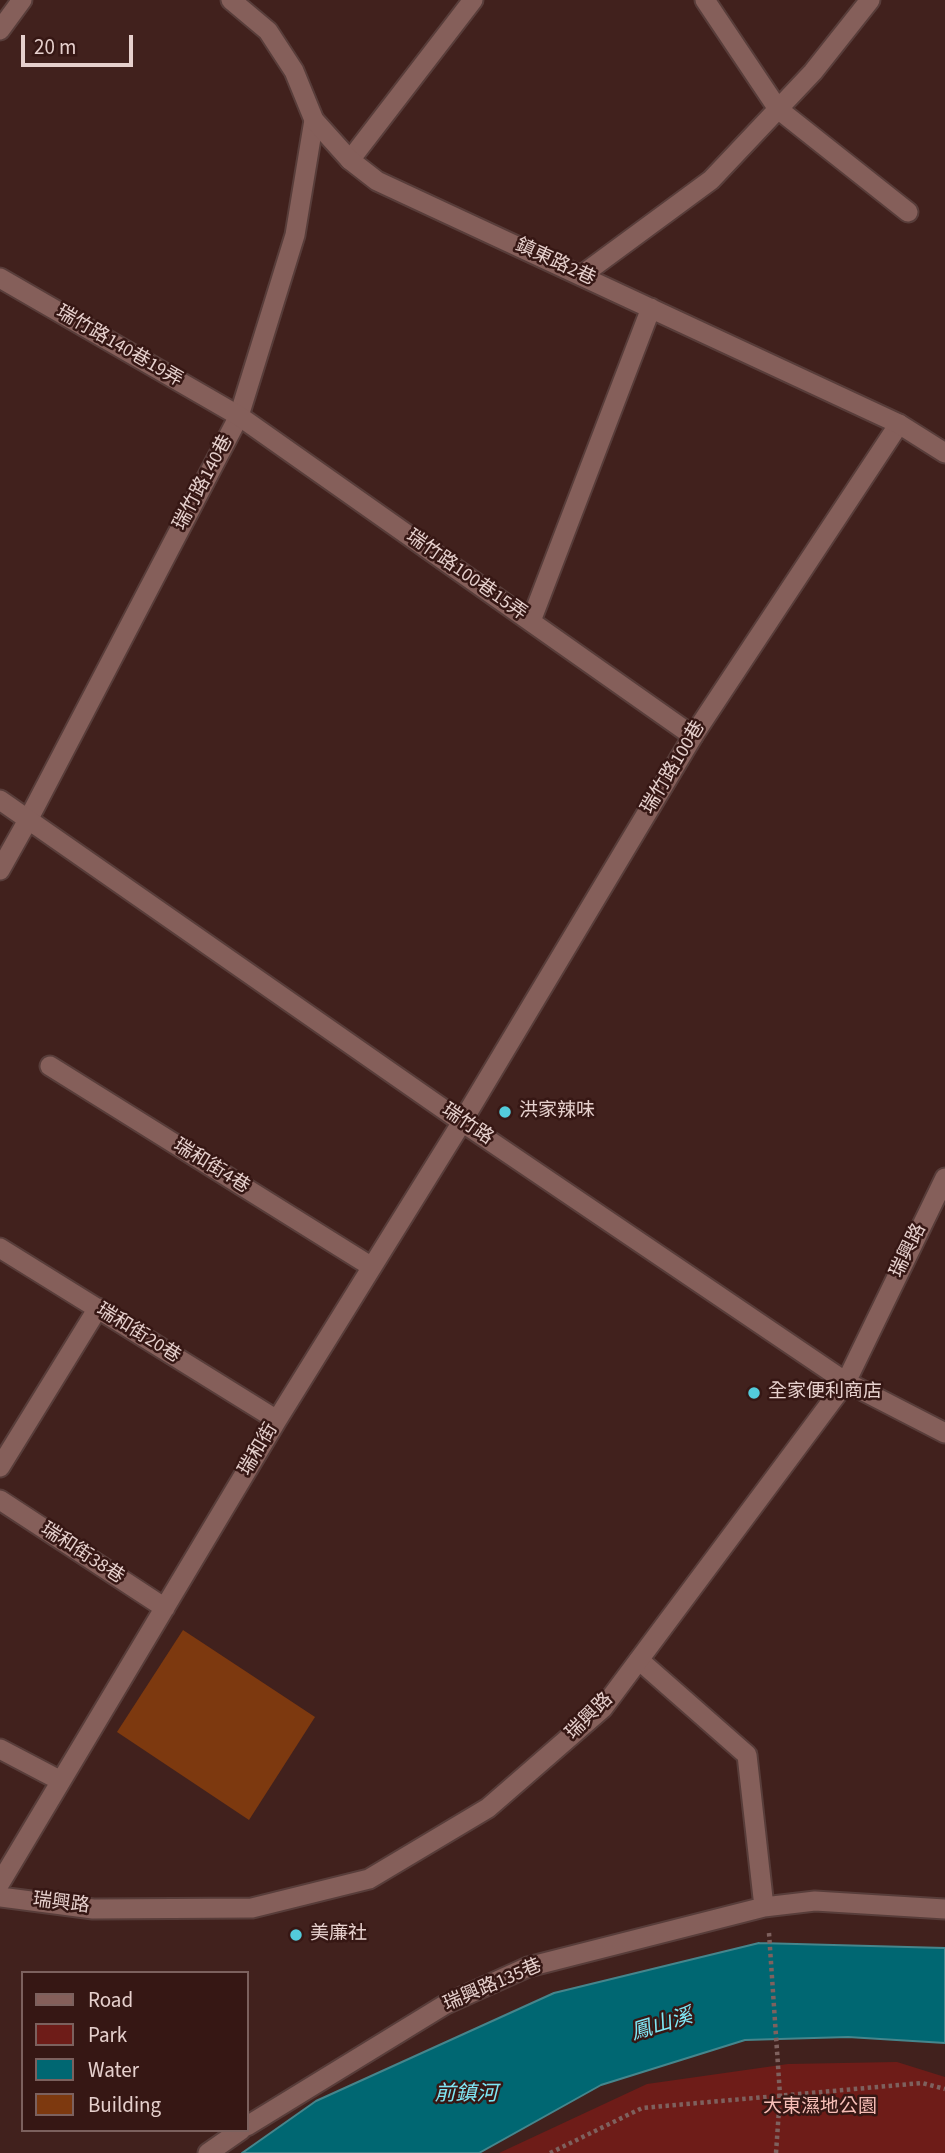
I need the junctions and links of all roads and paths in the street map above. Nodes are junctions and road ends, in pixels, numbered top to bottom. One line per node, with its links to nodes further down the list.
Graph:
1 (22, 0): 6 (street)
2 (231, 0): 8 (street, 鎮東路2巷)
3 (473, 0): 9 (street)
4 (705, 0): 7 (street)
5 (870, 0): 7 (street)
6 (0, 30)
7 (778, 109): 10 (street); 11 (street)
8 (313, 120): 9 (street, 鎮東路2巷); 14 (street, 瑞竹路140巷)
9 (351, 160): 11 (street, 鎮東路2巷)
10 (908, 212)
11 (582, 275): 13 (street, 鎮東路2巷)
12 (0, 278): 14 (street, 瑞竹路140巷19弄)
13 (652, 308): 15 (street, 鎮東路2巷); 17 (street)
14 (239, 416): 17 (street, 瑞竹路100巷15弄); 20 (street, 瑞竹路140巷)
15 (899, 424): 16 (street, 鎮東路2巷); 18 (street, 瑞竹路100巷)
16 (945, 453)
17 (531, 621): 18 (street, 瑞竹路100巷15弄)
18 (693, 736): 23 (street, 瑞竹路100巷)
19 (0, 800): 20 (street, 瑞竹路)
20 (28, 820): 21 (street, 瑞竹路140巷); 23 (street, 瑞竹路)
21 (0, 870)
22 (51, 1066): 26 (street, 瑞和街4巷)
23 (463, 1122): 26 (street, 瑞和街); 28 (street, 瑞竹路)
24 (945, 1178): 28 (street, 瑞興路)
25 (0, 1248): 27 (street, 瑞和街20巷)
26 (372, 1267): 29 (street, 瑞和街)
27 (98, 1308): 29 (street, 瑞和街20巷); 31 (street)
28 (846, 1382): 30 (street, 瑞竹路); 34 (street, 瑞興路)
29 (277, 1420): 33 (street, 瑞和街)
30 (945, 1433)
31 (0, 1467)
32 (0, 1500): 33 (street, 瑞和街38巷)
33 (165, 1608): 36 (street, 瑞和街)
34 (639, 1660): 38 (street, 瑞興路); 40 (street)
35 (0, 1749): 36 (street)
36 (61, 1782): 37 (street, 瑞和街)
37 (0, 1883)
38 (0, 1897)
39 (945, 1909): 40 (street, 瑞興路135巷)
40 (766, 1916): 42 (path); 43 (street, 瑞興路135巷)
41 (945, 2089): 42 (path)
42 (780, 2095): 46 (path); 47 (path)
43 (248, 2125)
44 (238, 2132): 45 (street)
45 (208, 2153)
46 (550, 2153)
47 (776, 2153)

